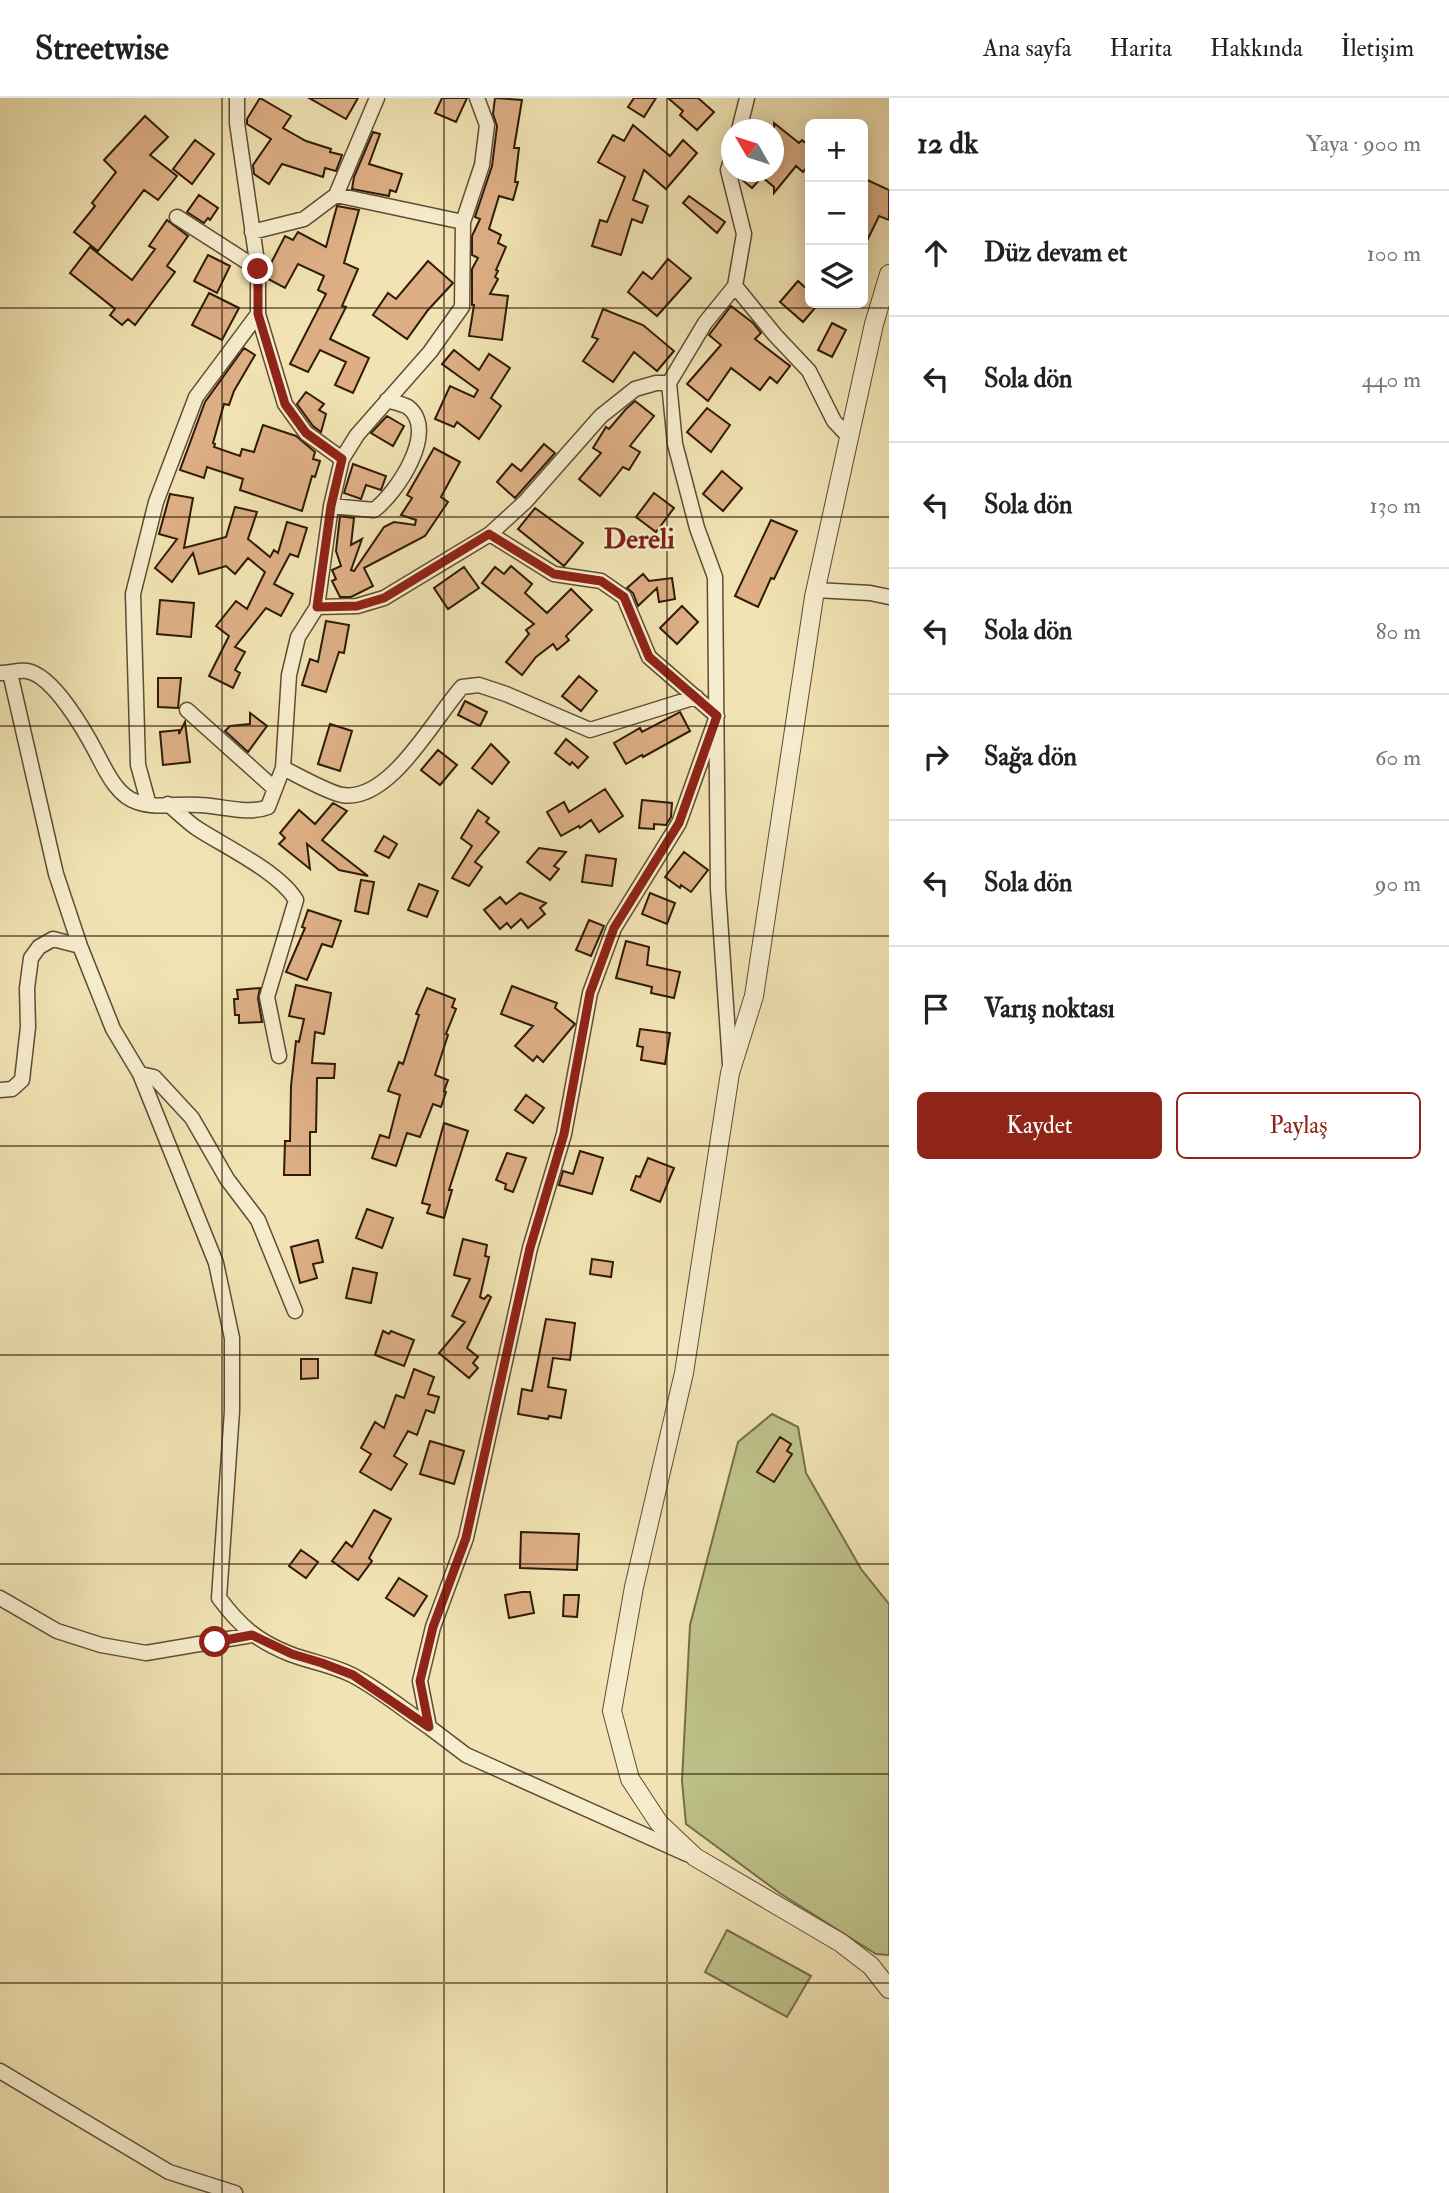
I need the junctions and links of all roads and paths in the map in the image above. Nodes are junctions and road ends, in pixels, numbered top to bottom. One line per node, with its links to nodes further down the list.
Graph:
1 (237, 98): 10 (street)
2 (377, 98): 7 (street)
3 (477, 98): 9 (street)
4 (747, 98): 5 (street)
5 (742, 119)
6 (731, 182): 13 (street)
7 (336, 195): 9 (street); 10 (street)
8 (177, 217): 11 (street)
9 (463, 222): 16 (street)
10 (252, 232): 11 (street)
11 (258, 269): 14 (street)
12 (889, 274): 17 (street)
13 (735, 286): 15 (street); 17 (street)
14 (258, 314): 18 (street); 31 (street)
15 (669, 383): 20 (street); 27 (street)
16 (387, 400): 18 (street); 19 (street)
17 (849, 437): 21 (street)
18 (342, 459): 19 (street)
19 (331, 506): 23 (street)
20 (489, 534): 23 (street); 25 (street)
21 (816, 590): 22 (street); 34 (street)
22 (889, 597)
23 (317, 607): 28 (street)
24 (5, 673): 31 (street); 32 (street)
25 (696, 697): 27 (street); 28 (street)
26 (187, 710): 29 (street)
27 (717, 716): 34 (street); 40 (street)
28 (283, 768): 29 (street)
29 (275, 789): 30 (street)
30 (168, 804): 31 (street); 33 (street)
31 (149, 805)
32 (79, 946): 35 (street); 36 (street)
33 (279, 1056)
34 (730, 1073): 41 (street)
35 (140, 1074): 37 (street); 39 (street)
36 (0, 1090)
37 (295, 1311)
38 (0, 1598): 39 (street)
39 (252, 1635): 40 (street)
40 (429, 1727): 41 (street)
41 (695, 1857): 42 (street)
42 (889, 1989)
43 (0, 2071): 44 (street)
44 (235, 2193)

